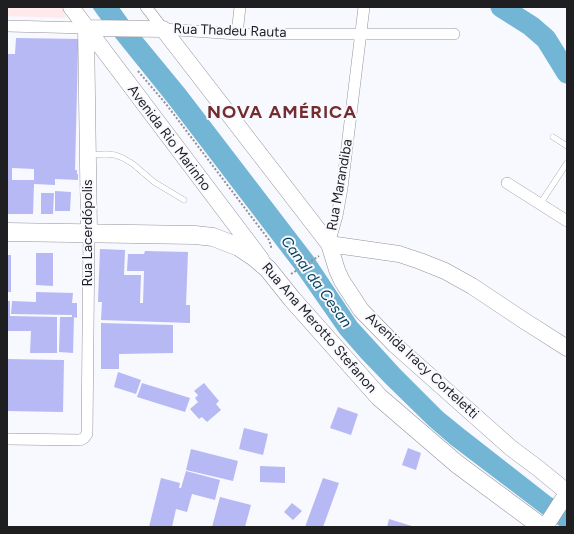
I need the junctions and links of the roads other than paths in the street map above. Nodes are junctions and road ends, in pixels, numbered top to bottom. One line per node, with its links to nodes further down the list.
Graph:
1 (71, 7): 6 (street, Avenida Rio Marinho)
2 (146, 7): 7 (street, Avenida Iracy Corteletti)
3 (240, 7): 8 (street)
4 (364, 7): 9 (street, Rua Marandiba)
5 (7, 26): 6 (street, Rua Thadeu Rauta)
6 (86, 28): 7 (street, Rua Thadeu Rauta); 13 (street, Rua Lacerdópolis); 23 (street, Avenida Rio Marinho)
7 (162, 29): 8 (street, Rua Thadeu Rauta); 21 (street, Avenida Iracy Corteletti)
8 (236, 34): 9 (street, Rua Thadeu Rauta)
9 (360, 34): 10 (street, Rua Thadeu Rauta); 21 (street, Rua Marandiba)
10 (454, 34)
11 (553, 137): 12 (lane)
12 (567, 146)
13 (88, 155): 16 (lane); 20 (street, Rua Lacerdópolis)
14 (567, 164): 17 (lane)
15 (507, 183): 17 (street)
16 (184, 200)
17 (540, 204): 18 (street)
18 (566, 218)
19 (7, 232): 20 (main road, Rua Ana Merotto Stefanon)
20 (89, 233): 23 (main road, Rua Ana Merotto Stefanon); 26 (street, Rua Lacerdópolis)
21 (329, 244): 22 (street); 24 (street, Avenida Iracy Corteletti)
22 (353, 248): 24 (street); 25 (street)
23 (269, 260): 28 (main road, Rua Ana Merotto Stefanon)
24 (338, 270): 27 (street, Avenida Iracy Corteletti)
25 (567, 348)
26 (7, 439)
27 (565, 496): 28 (street)
28 (545, 525)

